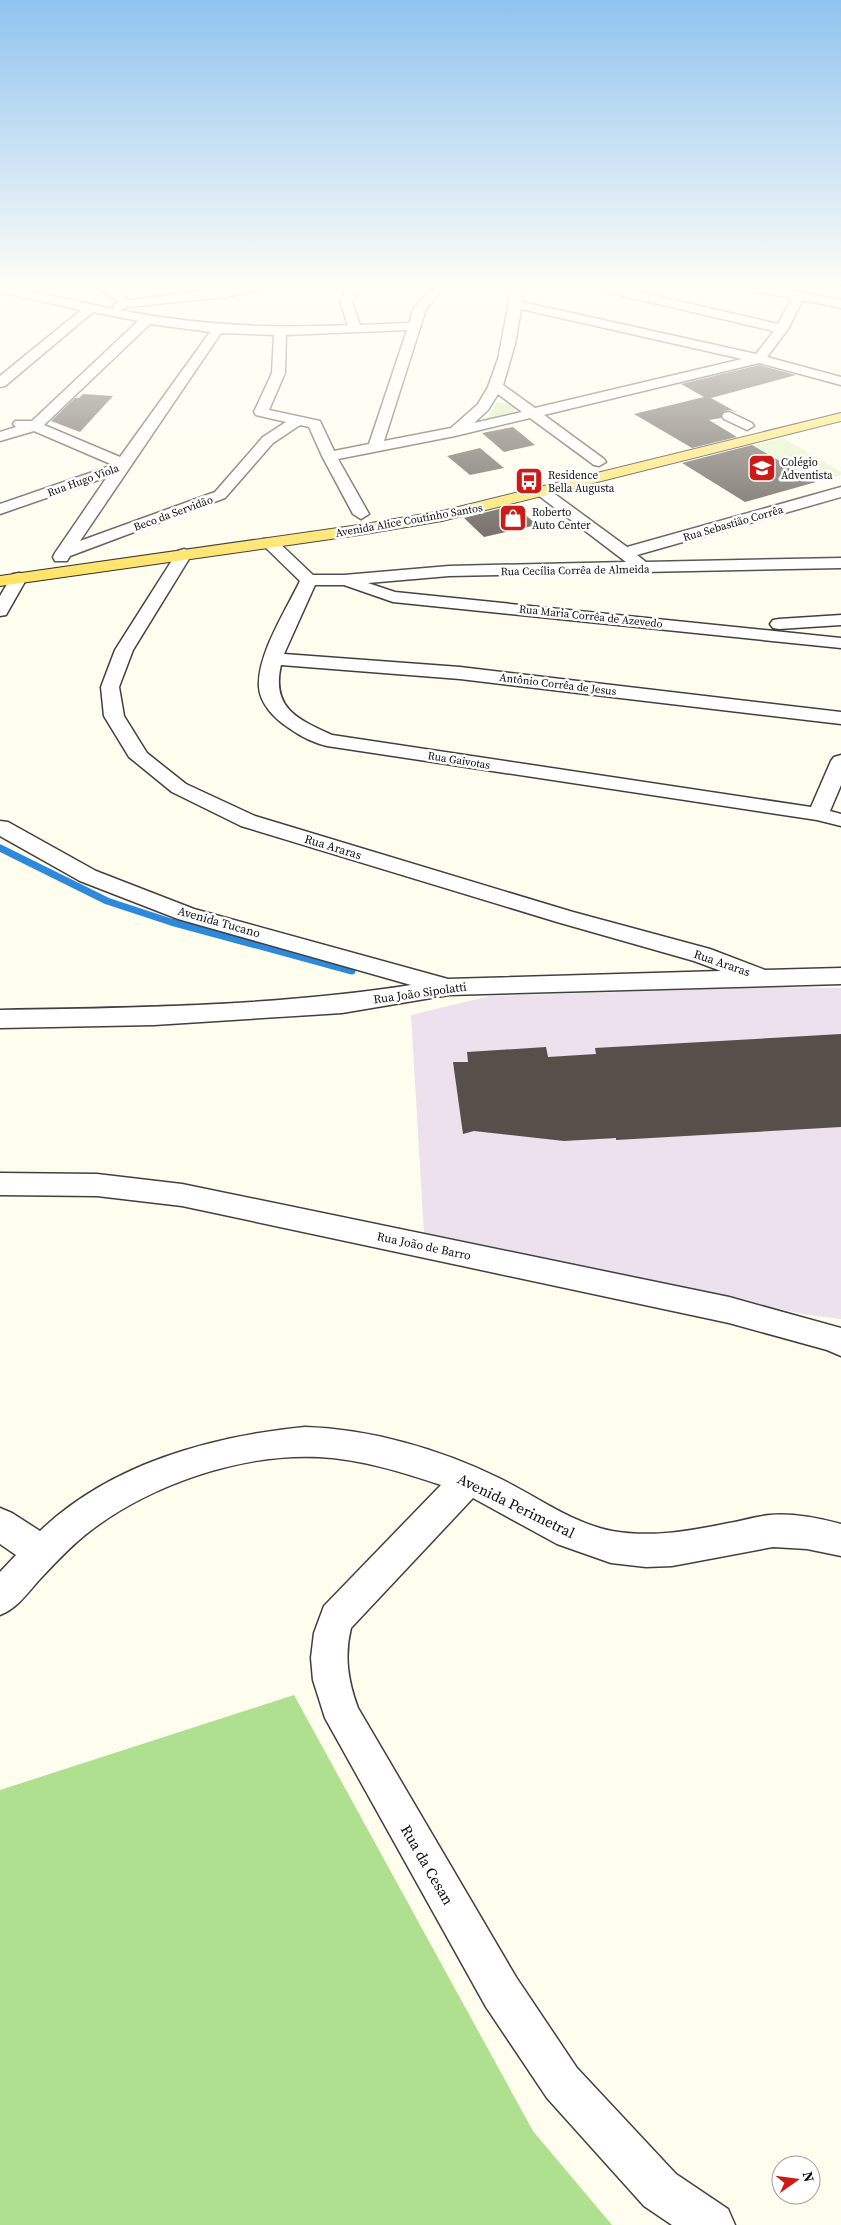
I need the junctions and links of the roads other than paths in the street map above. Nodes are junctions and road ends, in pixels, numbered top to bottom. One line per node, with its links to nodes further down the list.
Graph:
1 (72, 391): 14 (street)
2 (175, 391): 21 (street, Rua Hugo Viola)
3 (272, 391): 12 (street)
4 (395, 391): 18 (street)
5 (493, 391): 16 (street)
6 (503, 391): 9 (street)
7 (627, 391): 9 (street)
8 (841, 403): 15 (main road)
9 (535, 413): 16 (street); 20 (street)
10 (729, 416): 15 (street)
11 (841, 417): 23 (main road, Avenida Alice Coutinho Santos)
12 (298, 420): 19 (street); 31 (street, Beco da Servidão)
13 (0, 421): 14 (street)
14 (35, 426): 17 (street); 21 (street)
15 (747, 426): 20 (main road)
16 (455, 432): 18 (street)
17 (0, 437)
18 (376, 448): 19 (street)
19 (329, 456): 27 (street)
20 (599, 462): 22 (main road)
21 (123, 466): 26 (street, Rua Hugo Viola); 31 (street)
22 (539, 476)
23 (543, 492): 28 (main road, Avenida Alice Coutinho Santos); 29 (street)
24 (841, 492): 29 (street, Rua Sebastião Corrêa)
25 (420, 504): 27 (main road, Avenida Alice Coutinho Santos)
26 (0, 509)
27 (362, 514): 31 (main road, Avenida Alice Coutinho Santos)
28 (269, 542): 30 (main road, Avenida Alice Coutinho Santos); 36 (street)
29 (625, 553): 34 (street)
30 (184, 554): 35 (main road, Avenida Alice Coutinho Santos); 49 (street, Rua Araras)
31 (62, 555): 33 (main road, Avenida Alice Coutinho Santos)
32 (841, 563): 34 (street, Rua Cecília Corrêa de Almeida)
33 (0, 567)
34 (646, 569): 37 (street, Rua Cecília Corrêa de Almeida)
35 (19, 578): 38 (main road, Avenida Alice Coutinho Santos); 39 (street)
36 (309, 580): 37 (street, Rua Cecília Corrêa de Almeida); 43 (street, Rua Gaivotas)
37 (344, 580): 41 (street, Rua Maria Corrêa de Azevedo)
38 (0, 581)
39 (0, 611)
40 (841, 620): 41 (street)
41 (731, 630): 42 (street, Rua Maria Corrêa de Azevedo)
42 (841, 643)
43 (273, 658): 44 (street, Antônio Corrêa de Jesus); 46 (street, Rua Gaivotas)
44 (841, 718)
45 (841, 761): 46 (street)
46 (818, 814): 47 (street, Rua Gaivotas)
47 (841, 820)
48 (0, 827): 51 (street, Avenida Tucano)
49 (760, 976): 50 (street, Rua João Sipolatti); 51 (street, Rua João Sipolatti)
50 (841, 976)
51 (449, 987): 52 (street, Rua João Sipolatti)
52 (0, 1019)
53 (0, 1184): 54 (street, Rua João de Barro)
54 (839, 1341)
55 (468, 1480): 57 (street, Avenida Perimetral); 58 (street, Avenida Perimetral); 60 (street, Rua da Cesan)
56 (0, 1524): 58 (street)
57 (841, 1540)
58 (41, 1552): 59 (street, Avenida Perimetral)
59 (0, 1598)
60 (712, 2225)

